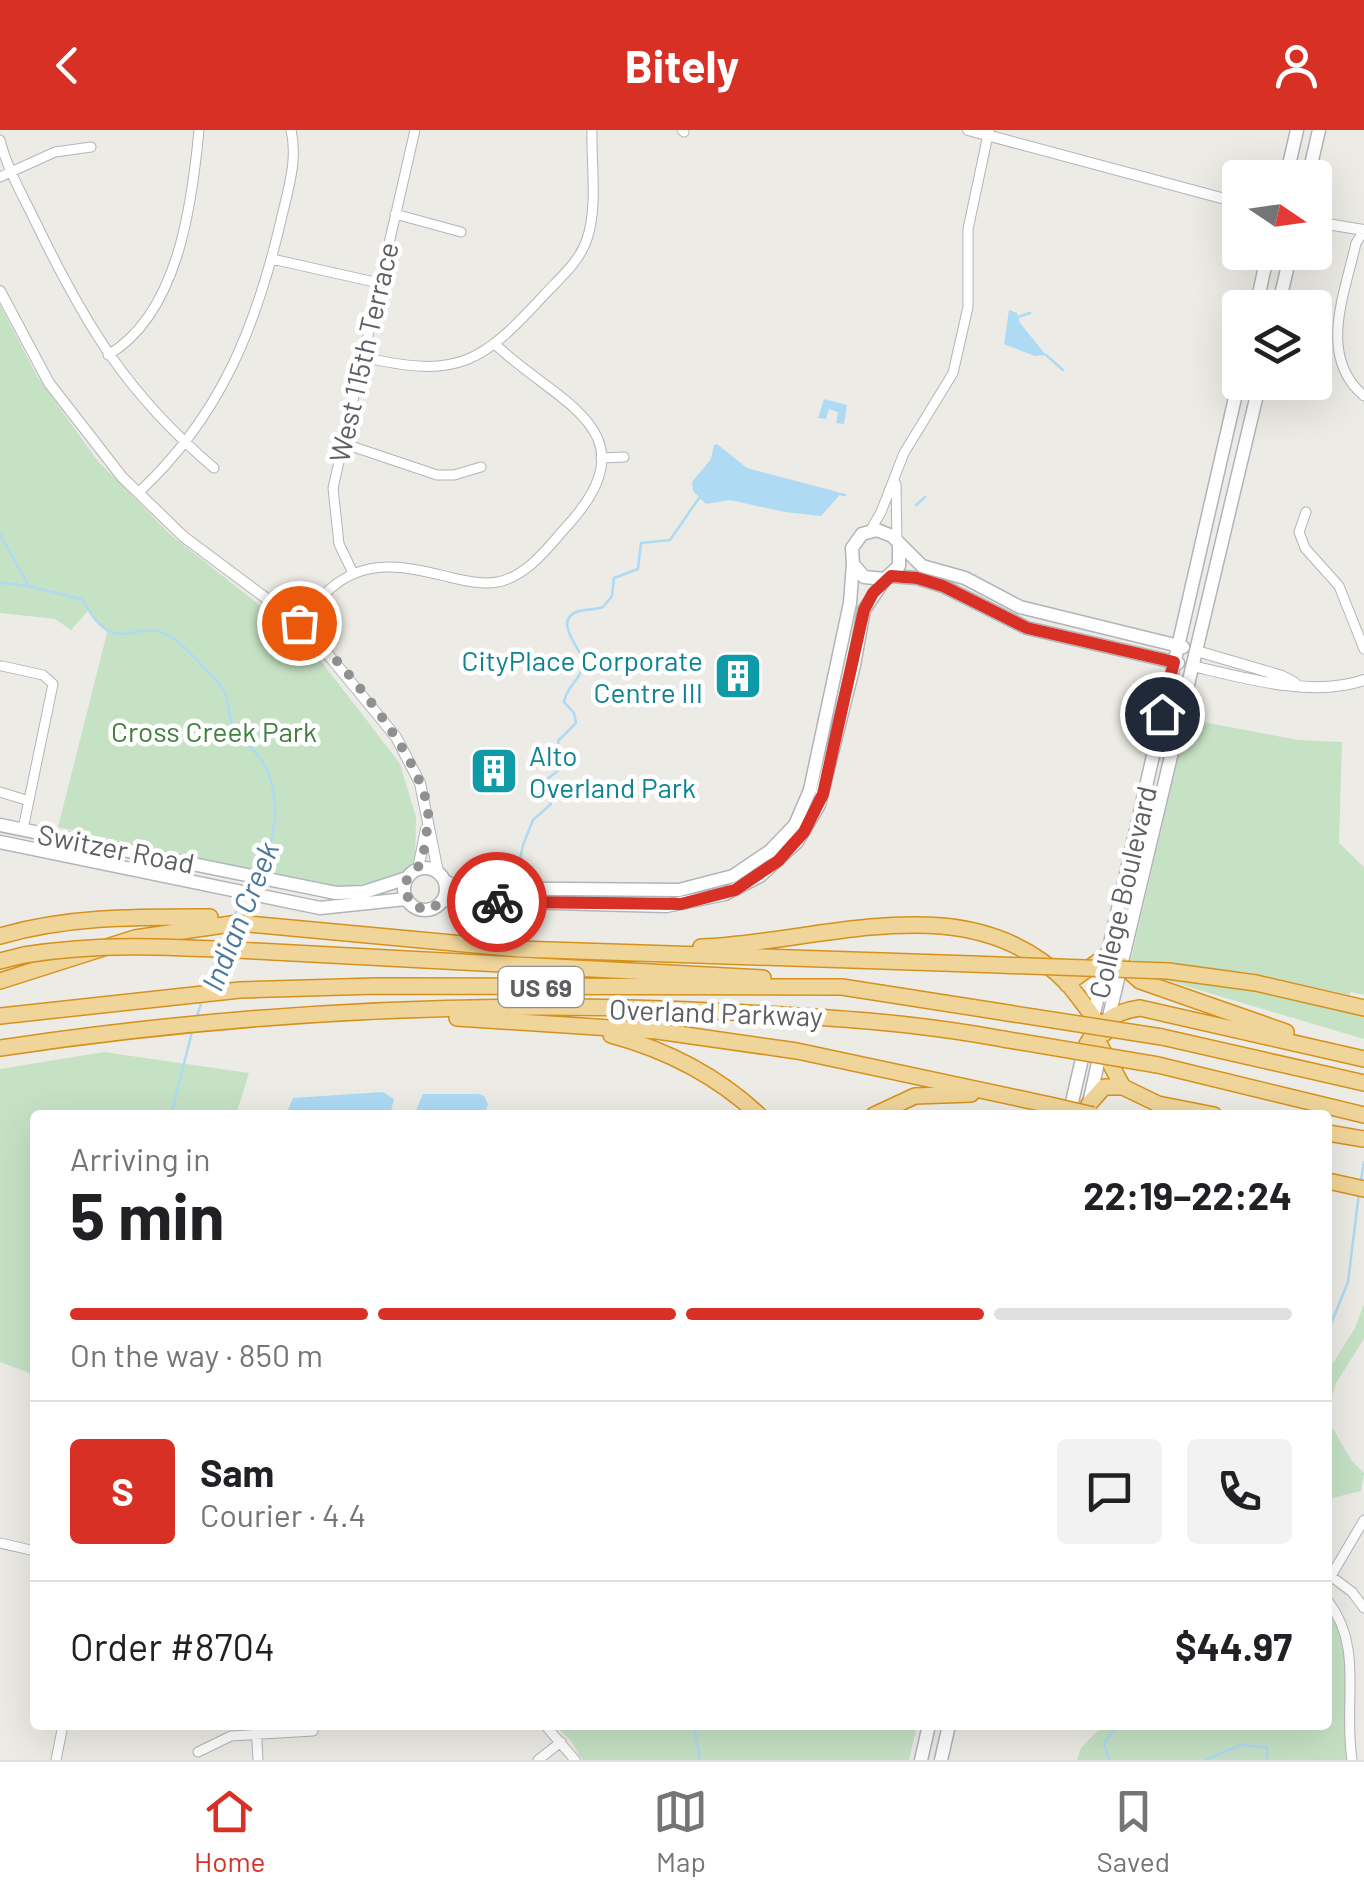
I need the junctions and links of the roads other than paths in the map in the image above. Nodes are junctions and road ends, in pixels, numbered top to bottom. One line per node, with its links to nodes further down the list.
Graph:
1 (198, 130): 24 (street)
2 (291, 130): 20 (street)
3 (416, 130): 16 (street, West 115th Terrace)
4 (592, 130): 23 (street)
5 (968, 130): 8 (street)
6 (1297, 130): 11 (main road)
7 (1320, 130): 12 (main road)
8 (988, 132): 15 (street); 35 (street)
9 (0, 140): 13 (street)
10 (90, 147): 13 (street)
11 (1290, 160)
12 (1312, 160)
13 (12, 171): 14 (street); 24 (street)
14 (0, 177)
15 (1222, 198)
16 (395, 214): 19 (street); 21 (street, West 115th Terrace)
17 (1332, 225): 18 (street)
18 (1364, 231): 26 (street)
19 (461, 232)
20 (272, 259): 21 (street); 29 (street)
21 (379, 283): 25 (street, West 115th Terrace)
22 (0, 291): 36 (street)
23 (496, 345): 25 (street); 32 (street)
24 (108, 356): 29 (street)
25 (362, 357): 30 (street, West 115th Terrace)
26 (1364, 396)
27 (1234, 400): 46 (main road, College Boulevard)
28 (1256, 400): 48 (main road, College Boulevard)
29 (184, 443): 34 (street); 36 (street)
30 (342, 443): 33 (street); 41 (street, West 115th Terrace)
31 (624, 457): 32 (street)
32 (601, 458): 41 (street)
33 (482, 466)
34 (214, 468)
35 (896, 476): 38 (street); 39 (street)
36 (138, 494): 44 (street)
37 (1306, 512): 47 (street)
38 (870, 531): 39 (main road); 40 (main road)
39 (898, 544): 42 (main road); 43 (main road)
40 (852, 564): 42 (main road); 49 (main road, Switzer Road)
41 (353, 573): 44 (street)
42 (888, 577): 45 (main road); 51 (main road, Switzer Road)
43 (1027, 608): 45 (main road); 46 (main road)
44 (299, 623): 58 (street)
45 (1020, 625): 50 (main road)
46 (1178, 646): 48 (main road); 50 (main road, College Boulevard)
47 (1364, 650)
48 (1197, 651): 53 (main road, College Boulevard); 54 (street)
49 (836, 662): 51 (main road); 62 (main road, Switzer Road)
50 (1174, 662): 53 (main road); 71 (main road, College Boulevard)
51 (854, 665): 62 (main road, Switzer Road)
52 (2, 666): 57 (street)
53 (1194, 666): 54 (street); 73 (main road, College Boulevard)
54 (1242, 670): 55 (street)
55 (1364, 680)
56 (0, 792): 57 (street)
57 (26, 800): 60 (street)
58 (428, 819): 63 (street); 64 (street)
59 (0, 824): 60 (main road, Switzer Road)
60 (22, 829): 63 (main road, Switzer Road)
61 (0, 842): 66 (main road, Switzer Road)
62 (774, 856): 65 (main road, Switzer Road)
63 (412, 874): 64 (main road, Switzer Road); 66 (main road)
64 (442, 876): 65 (main road, Switzer Road); 67 (main road)
65 (605, 898): 67 (main road, Switzer Road)
66 (406, 899): 67 (main road, Switzer Road)
67 (444, 900)
68 (212, 922): 69 (highway); 70 (highway); 74 (highway)
69 (0, 936)
70 (653, 954): 75 (highway); 77 (highway, bridge)
71 (1106, 955): 75 (highway); 81 (main road, College Boulevard)
72 (0, 961): 76 (highway, bridge)
73 (1122, 966): 81 (main road, College Boulevard); 83 (highway)
74 (0, 982)
75 (1067, 984): 81 (highway)
76 (842, 987): 79 (highway, Overland Parkway / US 69); 86 (highway, Overland Parkway / US 69, bridge)
77 (1364, 1008)
78 (383, 1012): 80 (highway); 82 (highway, Overland Parkway / US 69); 96 (highway, Overland Parkway / US 69, bridge)
79 (0, 1016)
80 (576, 1026): 88 (highway); 89 (highway)
81 (1099, 1029): 83 (highway); 84 (highway); 87 (highway); 93 (main road, College Boulevard)
82 (0, 1048)
83 (1335, 1050): 85 (highway)
84 (1084, 1052): 91 (main road)
85 (1360, 1058)
86 (1364, 1083)
87 (1123, 1086): 94 (highway); 95 (highway)
88 (1024, 1099): 90 (highway); 92 (highway, bridge)
89 (754, 1110)
90 (884, 1110)
91 (1070, 1110)
92 (1082, 1110)
93 (1089, 1110)
94 (1090, 1110)
95 (1189, 1110)
96 (1364, 1115)
97 (1334, 1134): 98 (highway)
98 (1364, 1139)
99 (1332, 1180): 100 (highway)
100 (1364, 1189)
101 (1364, 1520): 104 (street)
102 (0, 1543): 103 (street)
103 (30, 1551)
104 (1332, 1571)
105 (1332, 1580): 107 (street)
106 (1332, 1606): 108 (street)
107 (1364, 1608)
108 (1353, 1638): 109 (street); 126 (street)
109 (1364, 1650)
110 (62, 1730): 120 (street)
111 (253, 1730): 119 (street)
112 (256, 1730): 121 (street)
113 (284, 1730): 117 (street)
114 (550, 1730): 118 (street)
115 (928, 1730): 124 (main road)
116 (949, 1730): 125 (main road)
117 (312, 1731)
118 (561, 1742): 122 (street); 123 (street)
119 (198, 1752)
120 (56, 1760)
121 (258, 1760)
122 (538, 1760)
123 (576, 1760)
124 (921, 1760)
125 (942, 1760)
126 (1352, 1760)

